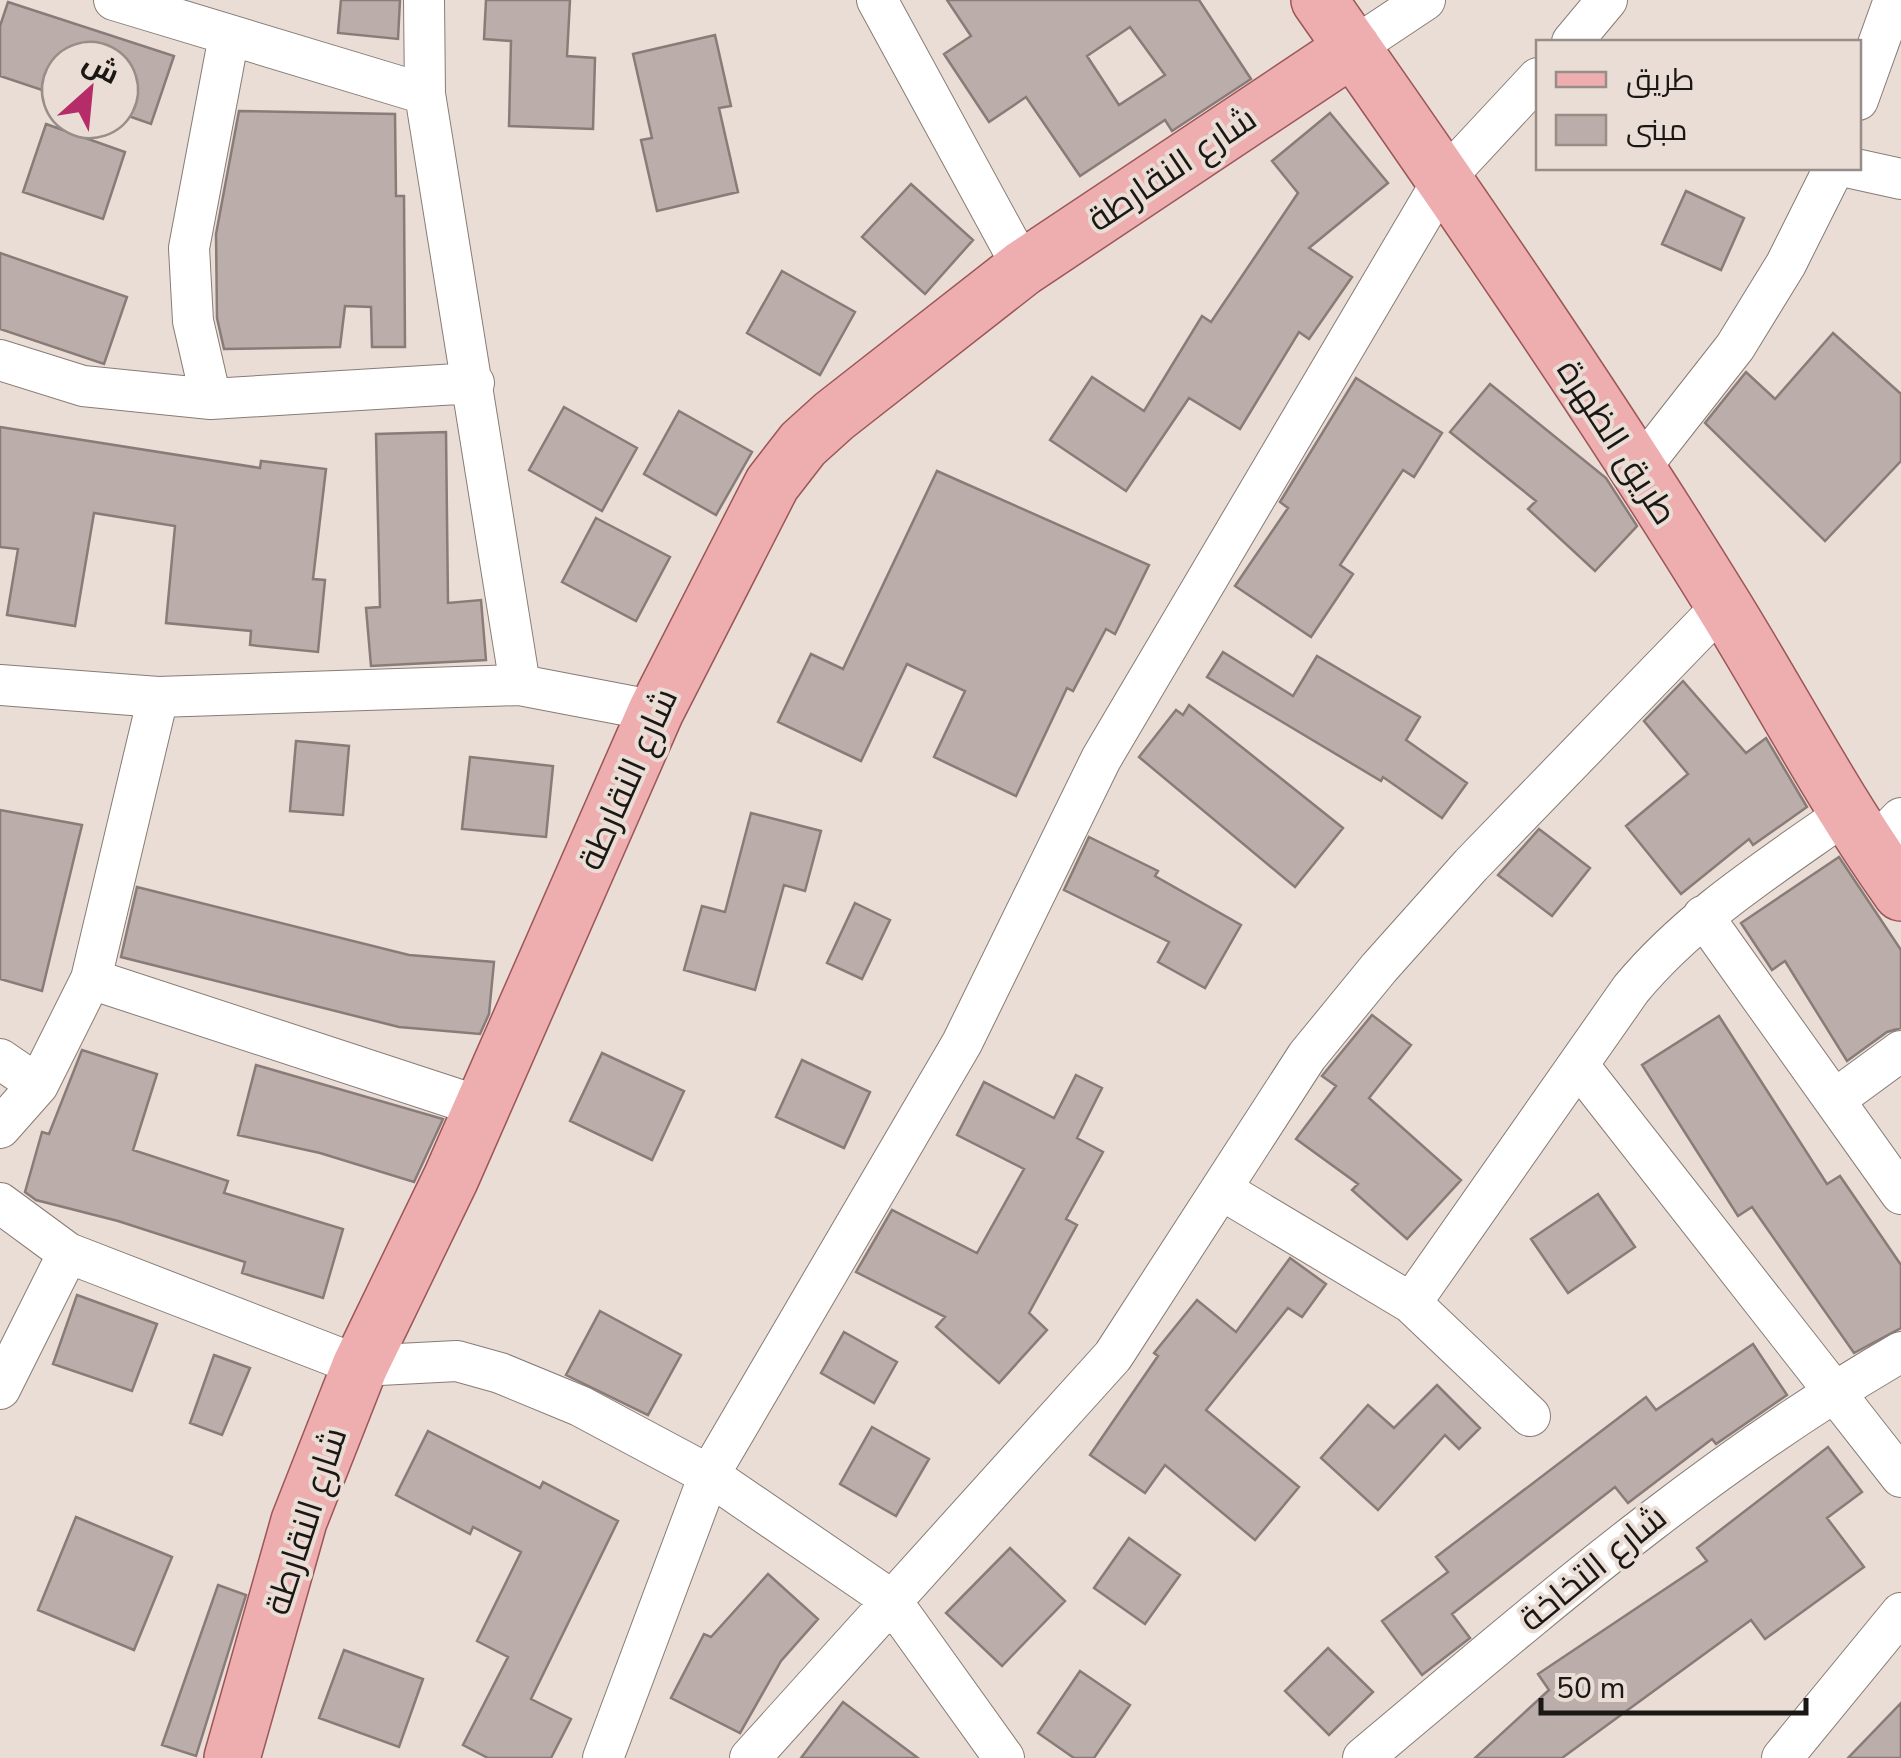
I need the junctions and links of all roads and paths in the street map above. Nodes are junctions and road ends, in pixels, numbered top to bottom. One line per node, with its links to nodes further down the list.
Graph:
1 (114, 0): 8 (street)
2 (424, 0): 13 (street)
3 (877, 0): 18 (street)
4 (1319, 0): 10 (main road, طريق الظهرة)
5 (1425, 0): 10 (street)
6 (1608, 0): 9 (street)
7 (1894, 0): 12 (street)
8 (229, 36): 13 (street); 21 (street)
9 (1574, 40)
10 (1353, 48): 17 (main road, طريق الظهرة); 18 (main road, شارع النقارطة)
11 (1536, 80): 17 (street)
12 (1861, 92)
13 (424, 94): 20 (street)
14 (1833, 170): 22 (street)
15 (1861, 170): 16 (street)
16 (1901, 179)
17 (1443, 180): 22 (main road, طريق الظهرة); 49 (street)
18 (1023, 268): 27 (main road, شارع النقارطة)
19 (0, 360): 21 (street)
20 (474, 382): 21 (street); 24 (street)
21 (211, 399)
22 (1637, 472): 23 (main road, طريق الظهرة)
23 (1723, 604): 28 (main road, طريق الظهرة); 39 (street)
24 (520, 684): 26 (street); 27 (street)
25 (0, 685): 26 (street)
26 (158, 698): 31 (street)
27 (656, 711): 37 (main road, شارع النقارطة)
28 (1872, 827): 29 (main road, طريق الظهرة); 30 (street)
29 (1901, 894)
30 (1703, 916): 34 (street); 36 (street)
31 (91, 979): 35 (street); 37 (street)
32 (1901, 1051): 36 (street)
33 (0, 1059): 35 (street)
34 (1578, 1066): 43 (street); 47 (street)
35 (38, 1086): 38 (street)
36 (1834, 1100): 40 (street)
37 (481, 1107): 45 (main road, شارع النقارطة)
38 (0, 1128)
39 (1222, 1190): 43 (street); 51 (street)
40 (1901, 1194)
41 (0, 1204): 42 (street)
42 (68, 1253): 45 (street); 46 (street)
43 (1411, 1303): 48 (street)
44 (1901, 1352): 47 (street, شارع التخاخة)
45 (360, 1366): 49 (street); 53 (main road, شارع النقارطة)
46 (0, 1390)
47 (1834, 1391): 50 (street); 57 (street, شارع التخاخة)
48 (1530, 1416)
49 (708, 1475): 51 (street); 54 (street)
50 (1901, 1477)
51 (890, 1599): 55 (street); 56 (street)
52 (1901, 1613): 58 (street)
53 (232, 1758)
54 (603, 1758)
55 (750, 1758)
56 (1004, 1758)
57 (1364, 1758)
58 (1782, 1758)

